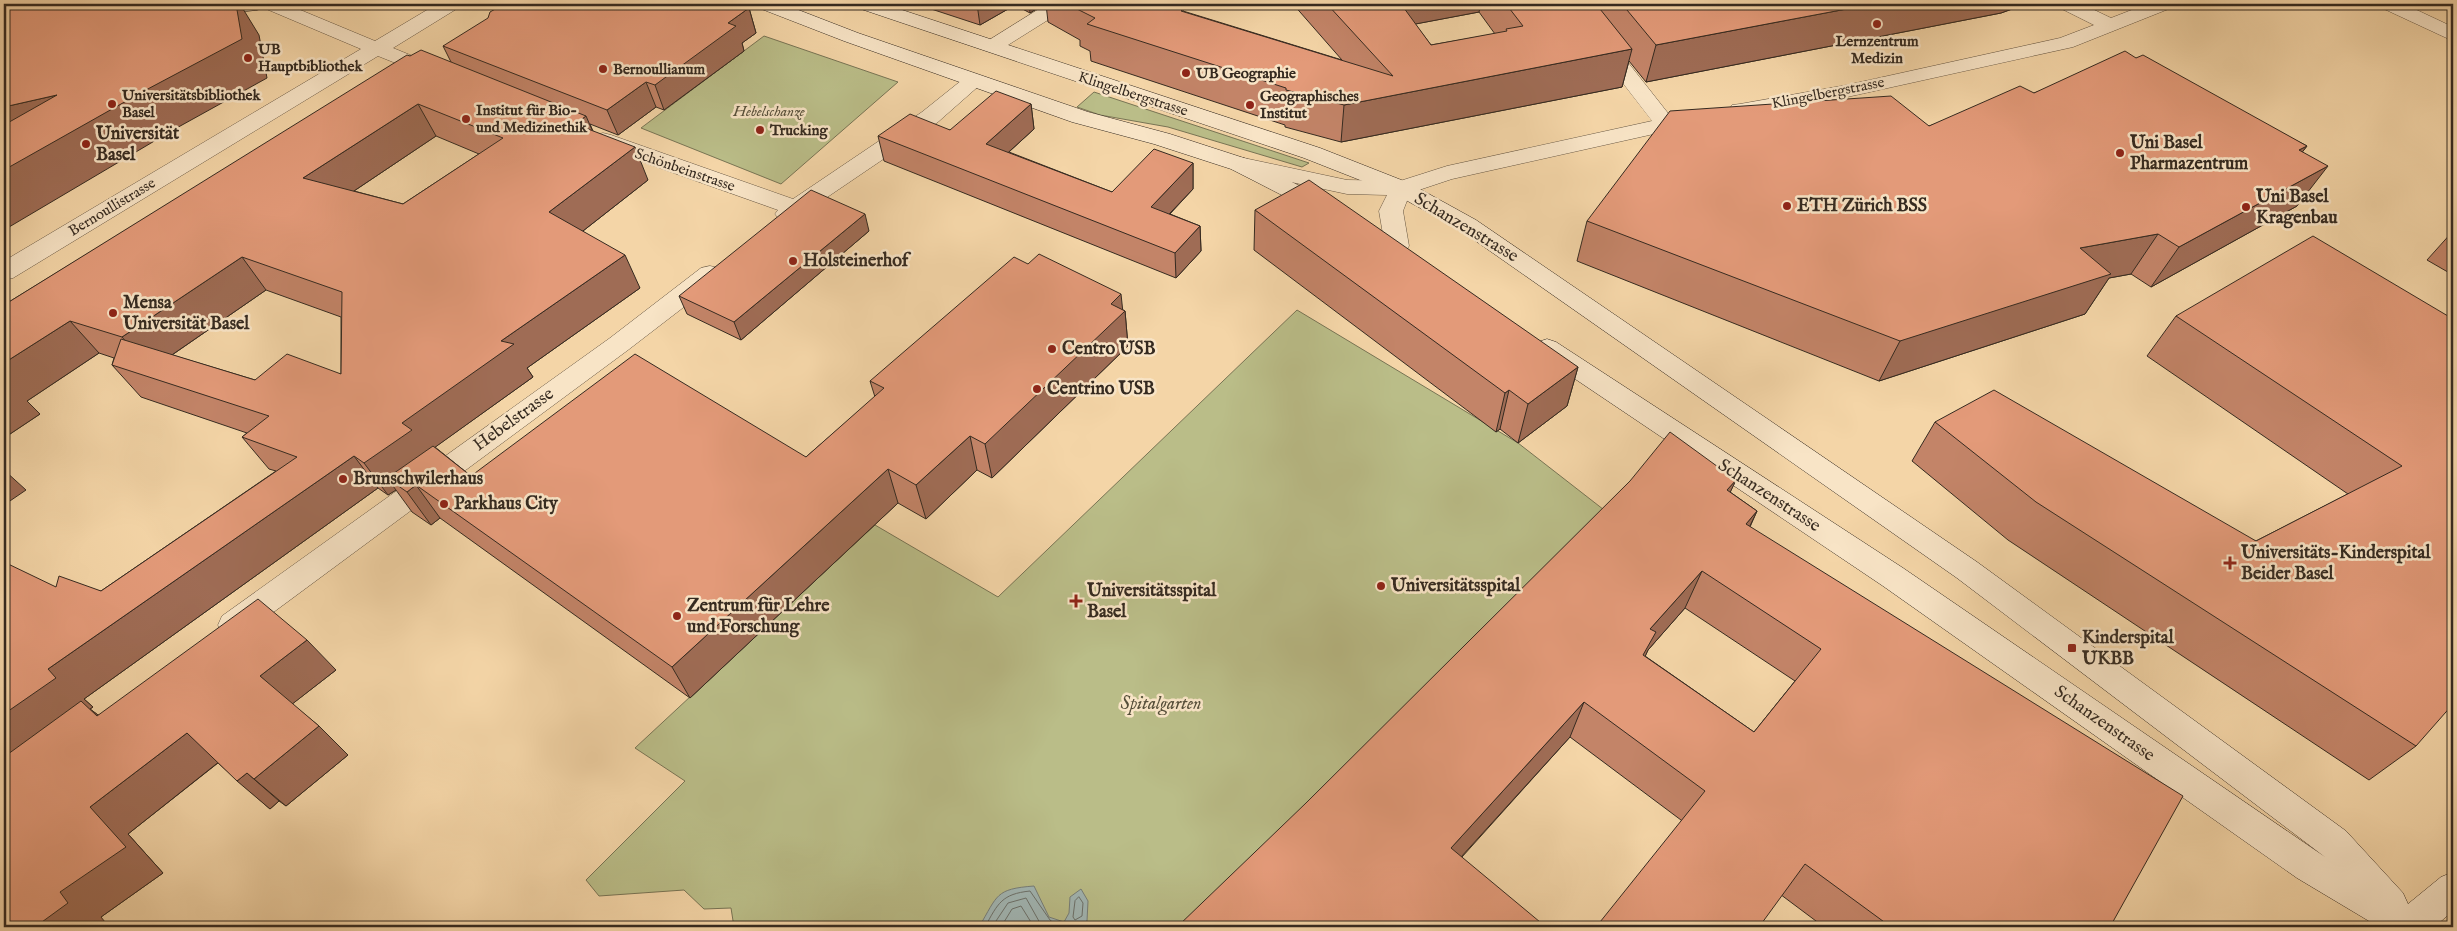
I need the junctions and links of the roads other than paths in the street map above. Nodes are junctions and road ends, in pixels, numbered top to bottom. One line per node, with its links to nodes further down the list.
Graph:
1 (257, 4): 11 (street)
2 (271, 4): 15 (street)
3 (451, 4): 15 (street, Bernoullistrasse)
4 (766, 4): 17 (street, Klingelbergstrasse)
5 (865, 4): 14 (street, Klingelbergstrasse)
6 (1060, 4): 14 (street)
7 (1572, 4): 18 (street)
8 (2067, 4): 12 (street)
9 (2164, 4): 12 (street, Klingelbergstrasse)
10 (2389, 4): 13 (street)
11 (187, 11)
12 (2110, 26): 18 (street, Klingelbergstrasse)
13 (2453, 35)
14 (993, 46): 21 (street, Klingelbergstrasse)
15 (376, 48): 16 (street); 29 (street, Bernoullistrasse)
16 (451, 78)
17 (974, 80): 20 (street, Klingelbergstrasse); 22 (street)
18 (1666, 124): 21 (street, Klingelbergstrasse)
19 (585, 133): 22 (street, Schönbeinstrasse)
20 (1240, 164): 21 (street, Klingelbergstrasse); 23 (street, Klingelbergstrasse)
21 (1401, 188): 26 (street, Schanzenstrasse); 33 (street, Schanzenstrasse)
22 (795, 208): 24 (street)
23 (1346, 219)
24 (764, 232)
25 (1371, 232): 26 (street)
26 (1396, 246): 28 (street)
27 (734, 255): 31 (street, Hebelstrasse)
28 (1420, 262)
29 (4, 272)
30 (1525, 333): 33 (street, Schanzenstrasse)
31 (213, 640)
32 (2453, 889): 33 (street)
33 (2409, 927)

